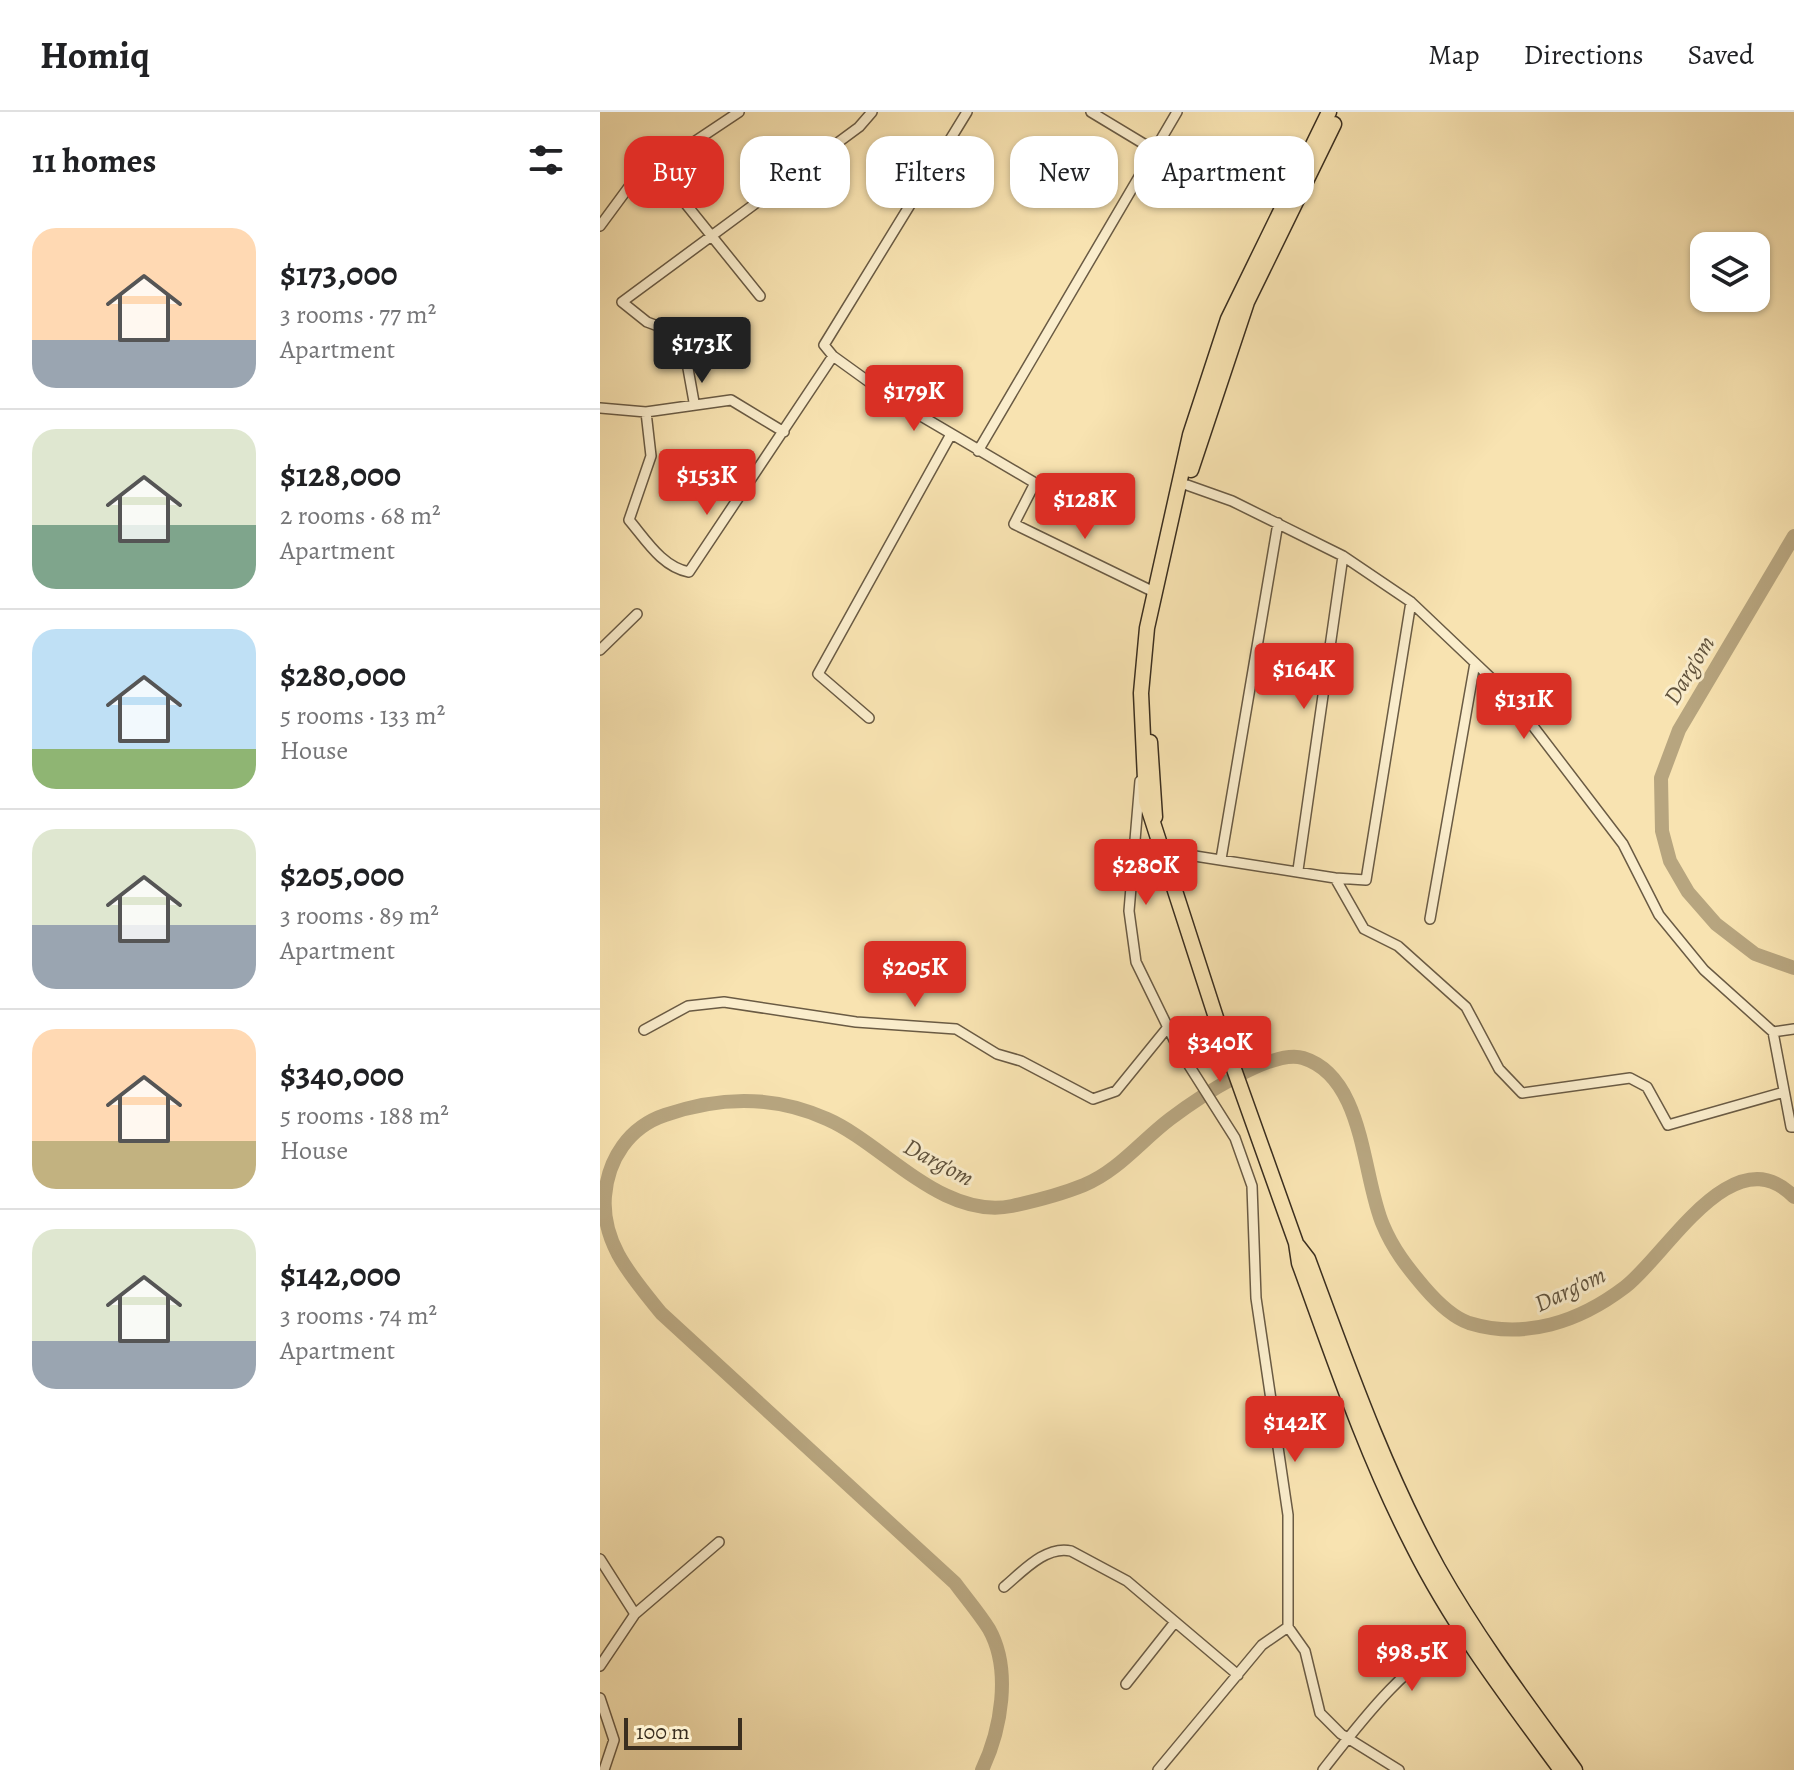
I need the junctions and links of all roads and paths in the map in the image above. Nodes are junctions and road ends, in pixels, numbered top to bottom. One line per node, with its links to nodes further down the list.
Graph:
1 (739, 112): 8 (street)
2 (872, 112): 16 (street)
3 (967, 112): 19 (street)
4 (1091, 112): 11 (street)
5 (1177, 112): 10 (street)
6 (1329, 112): 18 (main road)
7 (1339, 112): 18 (main road)
8 (728, 115): 9 (street)
9 (699, 136)
10 (1162, 136)
11 (1134, 138)
12 (1134, 184): 25 (street)
13 (624, 191): 15 (street)
14 (688, 208): 16 (street)
15 (600, 226)
16 (709, 235): 17 (street); 20 (street)
17 (760, 296)
18 (1242, 300): 26 (main road); 29 (main road)
19 (833, 356): 23 (street); 24 (street)
20 (694, 402): 22 (street); 23 (street)
21 (600, 408): 22 (street)
22 (646, 412): 23 (street)
23 (784, 432)
24 (950, 436): 25 (street); 34 (street)
25 (978, 451): 29 (street)
26 (1187, 485): 27 (street); 36 (main road)
27 (1278, 523): 28 (street); 38 (street)
28 (1343, 556): 30 (street); 39 (street)
29 (1154, 592): 35 (main road)
30 (1411, 602): 33 (street); 40 (street)
31 (637, 614): 32 (street)
32 (600, 650)
33 (1475, 663): 41 (street); 45 (street)
34 (869, 718)
35 (1141, 762): 36 (main road); 42 (street)
36 (1155, 821): 37 (main road)
37 (1163, 851): 38 (street); 48 (main road)
38 (1221, 859): 39 (street)
39 (1298, 870): 40 (street)
40 (1335, 878): 46 (street)
41 (1430, 919)
42 (1168, 1027): 44 (street); 54 (street)
43 (1794, 1029): 45 (street)
44 (644, 1030)
45 (1773, 1032): 46 (street)
46 (1784, 1092): 47 (street)
47 (1794, 1127)
48 (1296, 1243): 55 (main road); 66 (main road)
49 (719, 1542): 52 (street)
50 (600, 1559): 52 (street)
51 (1004, 1587): 53 (street)
52 (635, 1614): 56 (street)
53 (1175, 1622): 57 (street); 58 (street)
54 (1288, 1627): 57 (street); 60 (street)
55 (1464, 1634): 60 (street); 65 (main road)
56 (600, 1666)
57 (1238, 1675): 62 (street)
58 (1126, 1684)
59 (600, 1698): 61 (street)
60 (1350, 1738): 63 (street); 64 (street)
61 (604, 1770)
62 (1158, 1770)
63 (1323, 1770)
64 (1399, 1770)
65 (1561, 1770)
66 (1575, 1770)

